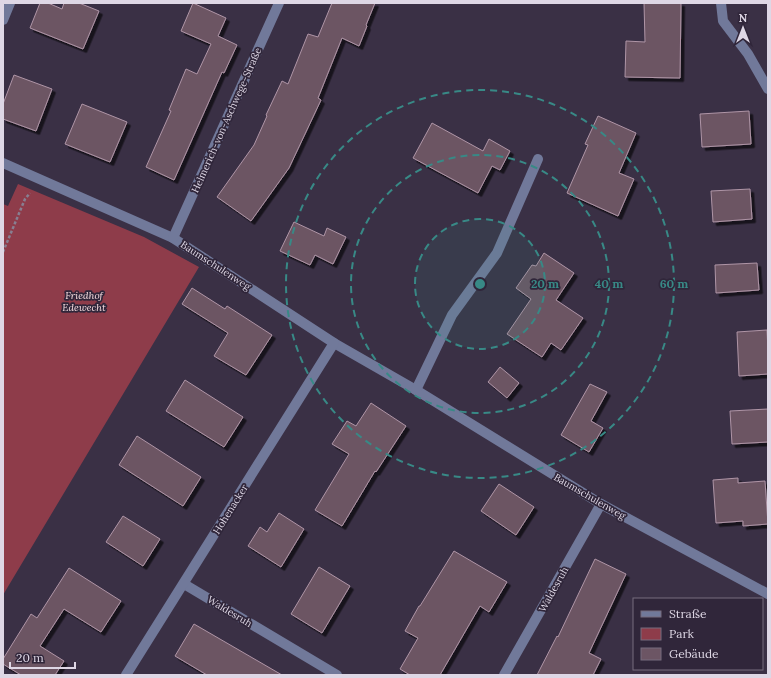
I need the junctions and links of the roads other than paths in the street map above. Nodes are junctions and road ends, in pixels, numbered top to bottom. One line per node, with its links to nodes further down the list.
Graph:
1 (10, 3): 4 (street)
2 (279, 3): 8 (street, Helmerich-von-Aschwege-Straße)
3 (721, 3): 5 (street)
4 (3, 20)
5 (768, 89)
6 (538, 159): 10 (street)
7 (3, 163): 8 (street, Baumschulenweg)
8 (173, 238): 9 (street, Baumschulenweg)
9 (334, 343): 10 (street, Baumschulenweg); 12 (street, Hohenacker)
10 (416, 390): 11 (street, Baumschulenweg)
11 (601, 504): 13 (street, Baumschulenweg); 16 (street, Waldesruh)
12 (184, 584): 14 (street, Hohenacker); 15 (street, Waldesruh)
13 (768, 594)
14 (126, 675)
15 (337, 675)
16 (504, 675)

